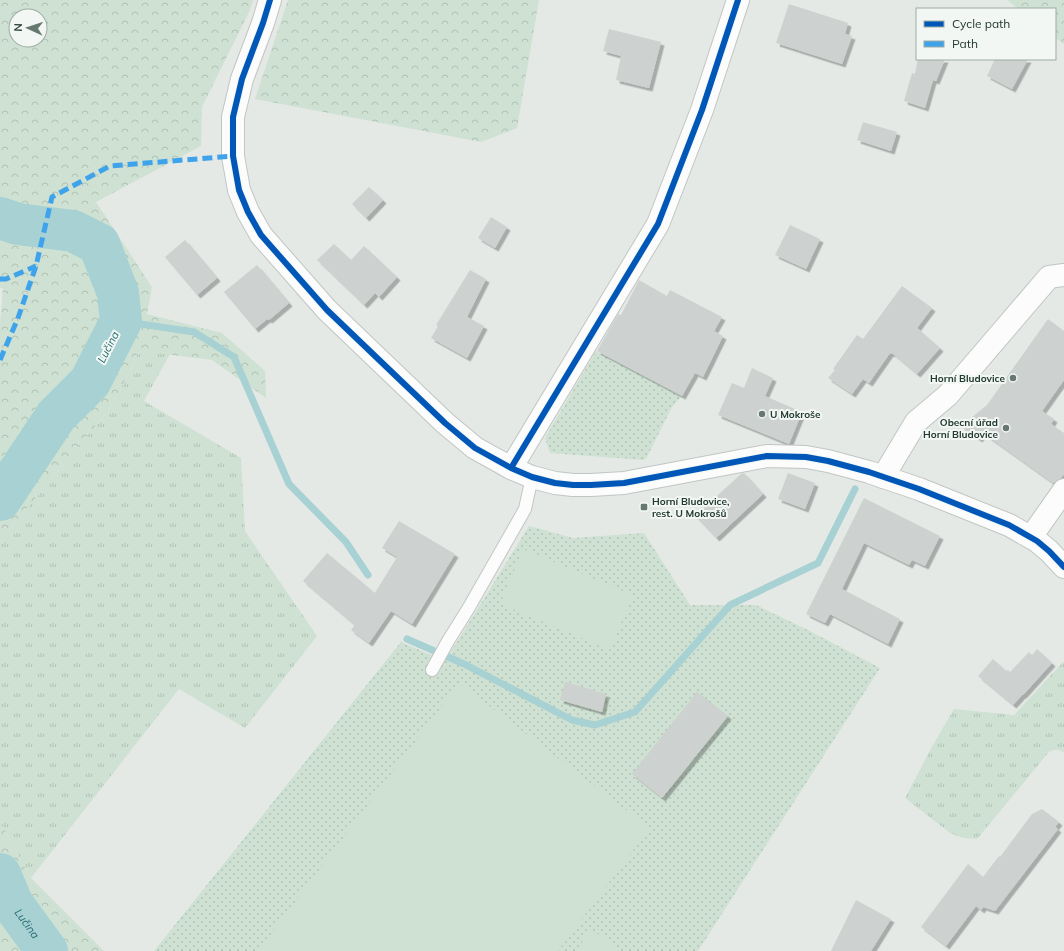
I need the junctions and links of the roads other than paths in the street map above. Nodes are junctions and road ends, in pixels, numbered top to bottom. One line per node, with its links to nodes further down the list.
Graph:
1 (270, 0): 4 (street)
2 (738, 0): 4 (street)
3 (1064, 275): 6 (street)
4 (512, 468): 5 (street)
5 (532, 477): 6 (street); 10 (lane)
6 (883, 477): 8 (street)
7 (1064, 490): 8 (street)
8 (1031, 537): 9 (street)
9 (1064, 567)
10 (435, 665)

